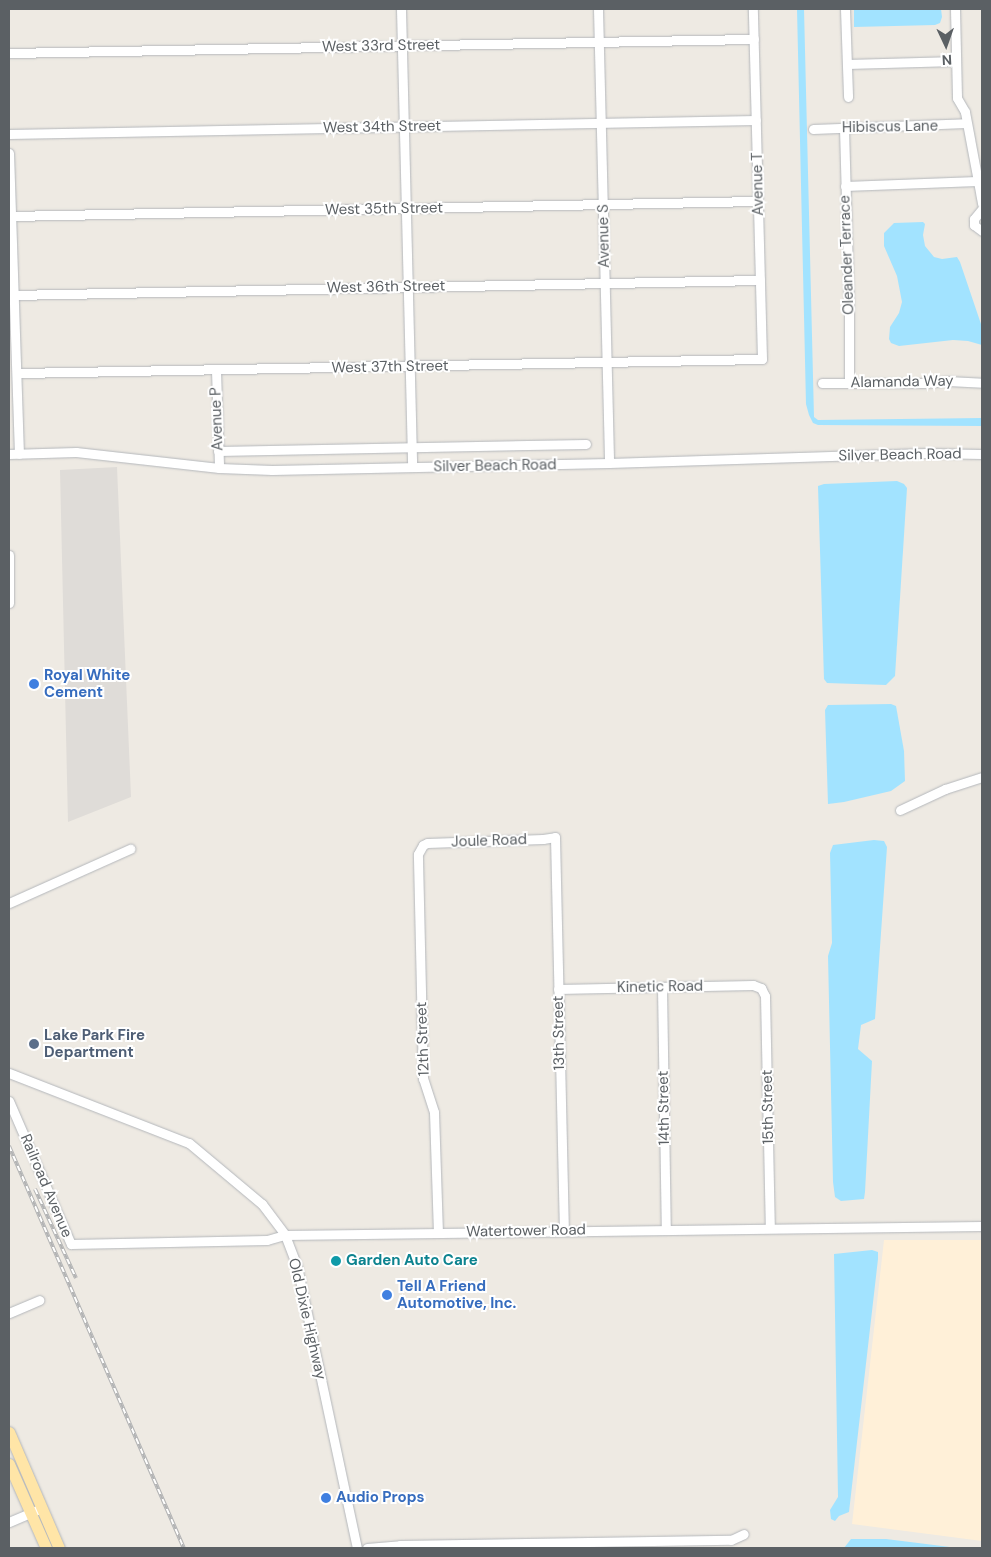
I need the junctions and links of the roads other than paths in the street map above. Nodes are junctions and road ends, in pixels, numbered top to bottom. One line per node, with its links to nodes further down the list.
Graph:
1 (401, 9): 8 (street)
2 (598, 9): 7 (street, Avenue S)
3 (753, 9): 6 (street, Avenue T)
4 (846, 9): 11 (street)
5 (954, 9): 10 (street)
6 (754, 39): 7 (street, West 33rd Street); 13 (street, Avenue T)
7 (599, 42): 8 (street, West 33rd Street); 14 (street, Avenue S)
8 (402, 46): 9 (street, West 33rd Street); 16 (street)
9 (9, 53)
10 (956, 61): 11 (street); 15 (street)
11 (847, 64): 12 (street)
12 (848, 97)
13 (756, 120): 14 (street, West 34th Street); 24 (street, Avenue T)
14 (601, 123): 16 (street, West 34th Street); 26 (street, Avenue S)
15 (966, 123): 17 (street, Hibiscus Lane); 22 (street)
16 (404, 127): 19 (street, West 34th Street); 27 (street)
17 (844, 128): 18 (street, Hibiscus Lane); 23 (street, Oleander Terrace)
18 (813, 129)
19 (9, 134)
20 (9, 152): 21 (street)
21 (9, 180): 29 (street)
22 (977, 181): 23 (street); 25 (street)
23 (845, 186): 43 (street, Oleander Terrace)
24 (758, 201): 26 (street, West 35th Street); 32 (street, Avenue T)
25 (982, 203)
26 (603, 205): 27 (street, West 35th Street); 33 (street, Avenue S)
27 (406, 209): 29 (street, West 35th Street); 34 (street)
28 (982, 209): 30 (street)
29 (10, 216): 31 (street)
30 (982, 230)
31 (10, 254): 35 (street)
32 (760, 280): 33 (street, West 36th Street); 37 (street, Avenue T)
33 (605, 283): 34 (street, West 36th Street); 38 (street, Avenue S)
34 (408, 287): 35 (street, West 36th Street); 39 (street)
35 (12, 294): 36 (street)
36 (12, 340): 41 (street)
37 (762, 359): 38 (street, West 37th Street)
38 (607, 362): 39 (street, West 37th Street); 53 (street, Avenue S)
39 (410, 366): 40 (street, West 37th Street); 48 (street)
40 (216, 370): 41 (street, West 37th Street); 49 (street, Avenue P)
41 (18, 373): 46 (street)
42 (822, 383): 43 (street, Alamanda Way)
43 (849, 383): 44 (street, Alamanda Way)
44 (982, 383)
45 (9, 418): 46 (street)
46 (19, 418): 51 (street)
47 (586, 444): 48 (street, Silver Beach Road)
48 (412, 446): 49 (street, Silver Beach Road); 54 (street)
49 (218, 451): 55 (street, Avenue P)
50 (9, 454): 51 (street, Silver Beach Road)
51 (19, 454): 55 (street, Silver Beach Road)
52 (982, 454): 53 (street, Silver Beach Road)
53 (610, 463): 54 (street, Silver Beach Road)
54 (412, 467): 55 (street, Silver Beach Road)
55 (219, 468)
56 (9, 555): 57 (street)
57 (9, 603)
58 (982, 777): 59 (street)
59 (900, 810)
60 (555, 837): 61 (street, Joule Road); 66 (street, 13th Street)
61 (423, 845): 73 (street, 12th Street)
62 (130, 849): 63 (street)
63 (9, 903)
64 (662, 987): 65 (street, Kinetic Road); 66 (street, Kinetic Road); 71 (street, 14th Street)
65 (761, 988): 70 (street, 15th Street)
66 (558, 989): 72 (street, 13th Street)
67 (9, 1074): 74 (street, Old Dixie Highway)
68 (9, 1101): 75 (street, Railroad Avenue)
69 (982, 1226): 70 (street, Watertower Road)
70 (770, 1227): 71 (street, Watertower Road)
71 (666, 1229): 72 (street, Watertower Road)
72 (564, 1230): 73 (street, Watertower Road)
73 (438, 1233): 74 (street, Watertower Road)
74 (285, 1234): 75 (street, Watertower Road); 86 (street, Old Dixie Highway)
75 (71, 1244)
76 (39, 1300): 77 (street)
77 (9, 1313)
78 (9, 1432): 80 (main road)
79 (9, 1464): 81 (main road)
80 (42, 1508): 81 (street); 85 (main road)
81 (30, 1513): 82 (street); 84 (main road)
82 (9, 1522)
83 (744, 1534): 87 (street)
84 (46, 1548)
85 (59, 1548)
86 (357, 1548)
87 (367, 1548)

